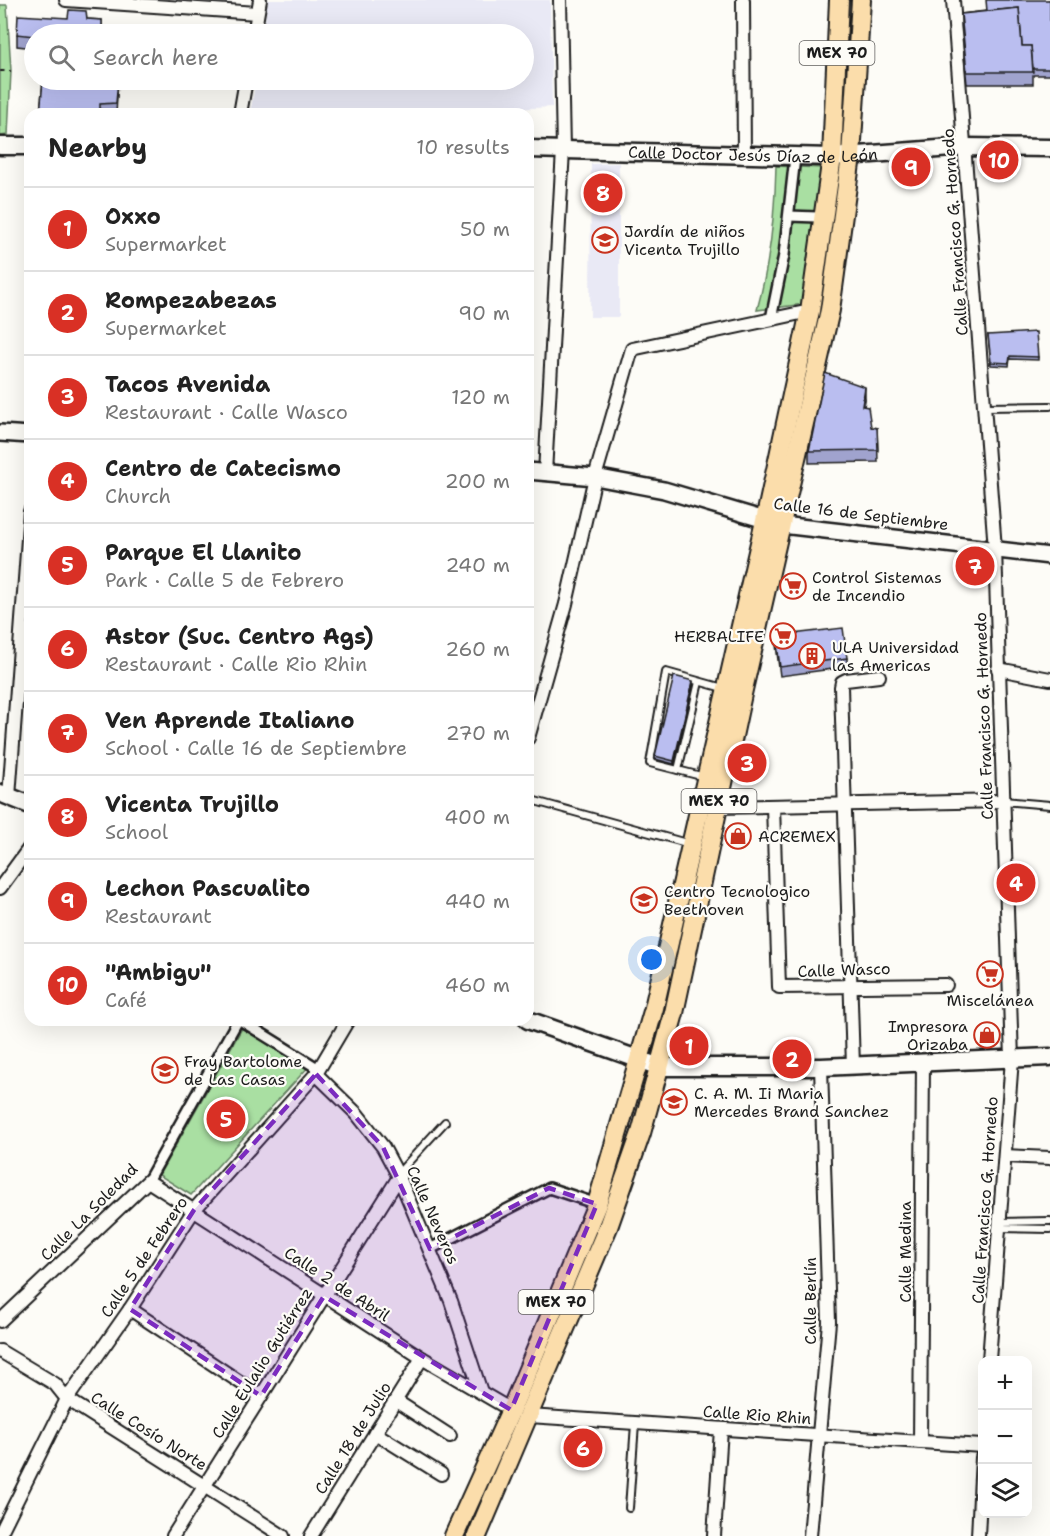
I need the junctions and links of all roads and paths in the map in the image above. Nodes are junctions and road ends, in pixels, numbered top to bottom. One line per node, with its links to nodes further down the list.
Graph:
1 (66, 0): 8 (street)
2 (260, 0): 8 (street)
3 (560, 0): 19 (street)
4 (743, 0): 21 (street)
5 (839, 0): 23 (main road, MEX 70)
6 (861, 0): 20 (main road, MEX 70)
7 (953, 0): 16 (street, Calle Francisco G. Hornedo)
8 (257, 13): 9 (street)
9 (255, 24)
10 (0, 71): 11 (path)
11 (10, 71)
12 (244, 90): 13 (street)
13 (241, 108)
14 (0, 146): 15 (main road)
15 (24, 146)
16 (965, 147): 17 (main road, Calle Doctor Jesús Díaz de León); 20 (main road, Calle Doctor Jesús Díaz de León); 29 (street, Calle Francisco G. Hornedo)
17 (1050, 148)
18 (534, 149): 19 (main road, Calle Doctor Jesús Díaz de León)
19 (563, 150): 21 (main road, Calle Doctor Jesús Díaz de León); 33 (street)
20 (851, 156): 23 (main road, Calle Doctor Jesús Díaz de León); 35 (main road, MEX 70)
21 (744, 157): 22 (main road, Calle Doctor Jesús Díaz de León)
22 (795, 157): 23 (main road, Calle Doctor Jesús Díaz de León); 24 (street)
23 (832, 157): 26 (main road, MEX 70)
24 (789, 216): 25 (street); 27 (street)
25 (817, 217)
26 (810, 311): 27 (street); 35 (main road, MEX 70)
27 (771, 319): 34 (street)
28 (1050, 406): 29 (lane)
29 (984, 407): 36 (street, Calle Francisco G. Hornedo)
30 (0, 433): 31 (street)
31 (24, 435)
32 (534, 472): 33 (street, Calle 16 de Septiembre)
33 (545, 473): 34 (street, Calle 16 de Septiembre)
34 (595, 477): 35 (street, Calle 16 de Septiembre); 44 (street)
35 (774, 523): 36 (street, Calle 16 de Septiembre); 43 (main road, MEX 70); 54 (main road, MEX 70)
36 (995, 549): 37 (street, Calle 16 de Septiembre); 39 (street, Calle Francisco G. Hornedo)
37 (1050, 556)
38 (24, 579): 47 (street)
39 (998, 669): 41 (street); 49 (street, Calle Francisco G. Hornedo)
40 (879, 676): 51 (street)
41 (1050, 679)
42 (699, 682): 43 (lane); 45 (lane); 45 (lane)
43 (727, 689): 46 (main road, MEX 70)
44 (534, 717)
45 (678, 770): 46 (lane)
46 (705, 777): 55 (main road, MEX 70)
47 (5, 795): 50 (main road)
48 (535, 801): 55 (lane)
49 (1004, 801): 51 (street); 52 (lane); 65 (street, Calle Francisco G. Hornedo)
50 (24, 803)
51 (845, 803): 53 (street); 58 (street)
52 (1050, 805)
53 (773, 806): 54 (street); 58 (street, Calle Wasco)
54 (718, 807): 70 (main road, MEX 70)
55 (690, 844): 66 (main road, MEX 70)
56 (24, 855): 57 (street)
57 (0, 888)
58 (852, 985): 59 (street, Calle Wasco); 69 (street)
59 (946, 985)
60 (534, 1022): 66 (main road)
61 (236, 1026): 76 (street, Calle La Soledad)
62 (248, 1026): 71 (street)
63 (344, 1026): 71 (street, Calle 5 de Febrero)
64 (1050, 1056): 65 (main road)
65 (1012, 1059): 67 (main road); 73 (street, Calle Francisco G. Hornedo)
66 (640, 1061): 70 (main road); 77 (main road, MEX 70)
67 (923, 1063): 69 (main road); 100 (street, Calle Medina)
68 (821, 1066): 69 (main road); 70 (main road); 98 (street, Calle Berlín)
69 (853, 1066)
70 (660, 1067): 94 (main road, MEX 70)
71 (317, 1072): 75 (street, Calle Neveros); 78 (street, Calle 5 de Febrero)
72 (445, 1122): 75 (lane)
73 (1005, 1156): 74 (street); 80 (street, Calle Francisco G. Hornedo)
74 (1050, 1158)
75 (399, 1177): 82 (street, Calle Neveros); 83 (street, Calle Eulalio Gutiérrez)
76 (148, 1181): 78 (street, Calle 2 de Abril); 85 (street, Calle La Soledad)
77 (597, 1203): 82 (street); 93 (main road, MEX 70)
78 (194, 1210): 83 (street, Calle 2 de Abril); 84 (street, Calle 5 de Febrero)
79 (1050, 1221): 80 (lane)
80 (1000, 1225): 81 (lane); 87 (street, Calle Francisco G. Hornedo)
81 (1050, 1229)
82 (430, 1249): 89 (street, Calle Neveros)
83 (324, 1296): 88 (street, Calle 2 de Abril); 90 (street, Calle Eulalio Gutiérrez)
84 (130, 1309): 90 (street); 91 (street, Calle 5 de Febrero)
85 (0, 1321)
86 (0, 1351): 91 (street, Calle Cosío Norte)
87 (989, 1356)
88 (422, 1358): 89 (street, Calle 2 de Abril); 92 (street, Calle 18 de Julio)
89 (481, 1392): 93 (street, Calle 2 de Abril)
90 (261, 1396): 104 (street, Calle Eulalio Gutiérrez)
91 (67, 1399): 104 (street, Calle Cosío Norte); 106 (street, Calle 5 de Febrero)
92 (396, 1401): 97 (street, Calle 18 de Julio); 99 (street)
93 (511, 1410): 110 (main road, MEX 70)
94 (529, 1416): 95 (street, Calle Rio Rhin); 111 (main road, MEX 70)
95 (635, 1423): 96 (street, Calle Rio Rhin); 105 (lane)
96 (721, 1429): 98 (street, Calle Rio Rhin); 112 (street)
97 (375, 1433): 103 (street); 109 (street, Calle 18 de Julio)
98 (818, 1435): 100 (street, Calle Rio Rhin); 113 (street, Calle Berlín)
99 (450, 1436)
100 (920, 1442): 101 (street, Calle Rio Rhin)
101 (978, 1446)
102 (982, 1464): 114 (street)
103 (441, 1474)
104 (205, 1486): 107 (street, Calle Eulalio Gutiérrez); 108 (street, Calle Cosío Norte)
105 (629, 1508)
106 (0, 1534)
107 (173, 1536)
108 (283, 1536)
109 (311, 1536)
110 (454, 1536)
111 (477, 1536)
112 (714, 1536)
113 (810, 1536)
114 (978, 1536)

